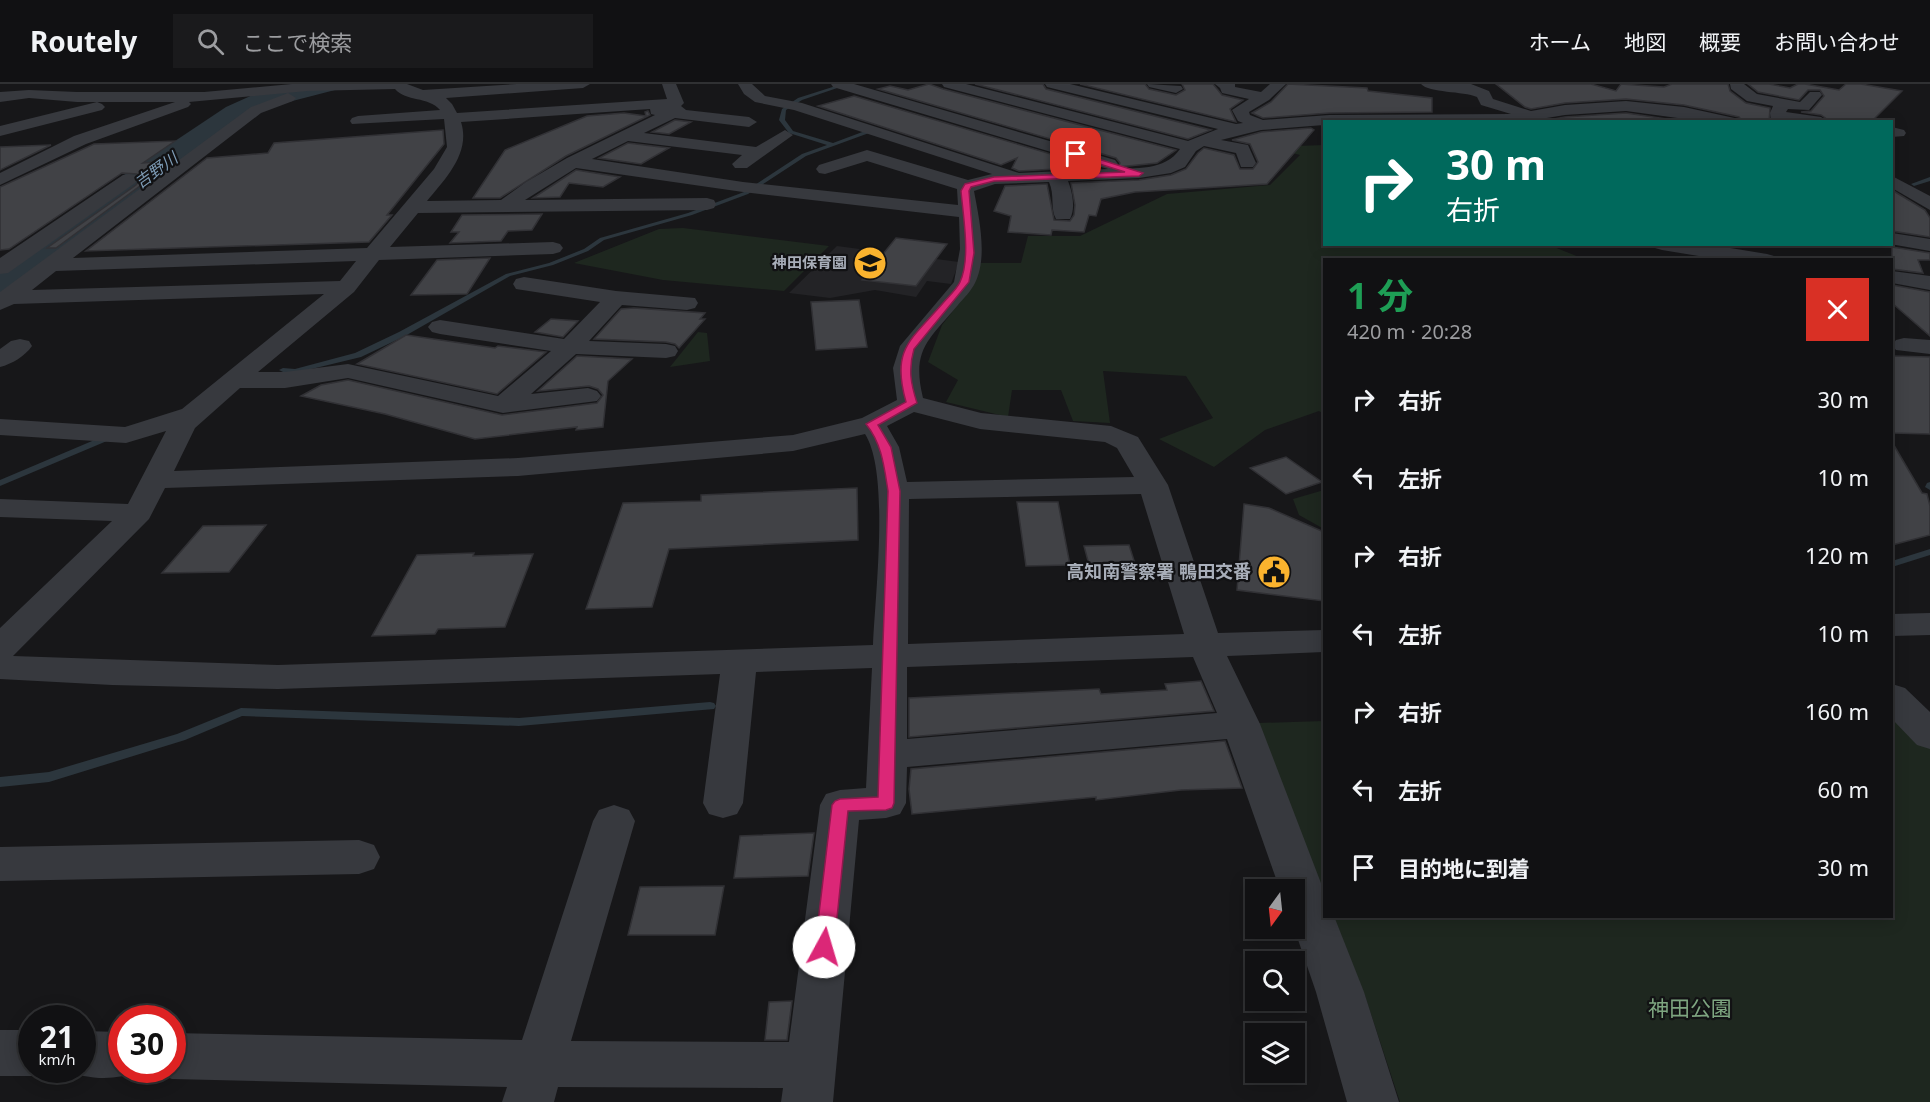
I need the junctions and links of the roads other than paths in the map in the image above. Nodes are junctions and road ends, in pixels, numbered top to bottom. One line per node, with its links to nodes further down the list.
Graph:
1 (17, 84): 20 (street)
2 (399, 84): 15 (street); 21 (street)
3 (583, 84): 21 (street)
4 (669, 84): 36 (street)
5 (745, 84): 27 (street)
6 (949, 84): 19 (street)
7 (1011, 84): 19 (street)
8 (1052, 84): 46 (street)
9 (1154, 84): 17 (street)
10 (1222, 84): 24 (street)
11 (1279, 84): 24 (street)
12 (1428, 84): 34 (street)
13 (1737, 84): 33 (street)
14 (842, 85): 30 (street)
15 (318, 86): 16 (street); 78 (street)
16 (281, 87): 18 (street); 35 (street)
17 (1176, 89)
18 (208, 90): 23 (street); 59 (street)
19 (982, 93): 30 (street); 50 (street)
20 (1, 94): 23 (street)
21 (423, 95): 25 (street); 36 (street)
22 (1815, 95): 33 (street)
23 (130, 96): 47 (street)
24 (1264, 97): 44 (street)
25 (366, 99)
26 (695, 101): 32 (street)
27 (761, 101): 37 (street); 45 (street)
28 (1699, 104): 31 (street)
29 (646, 109): 32 (street)
30 (928, 111): 45 (street); 56 (street)
31 (1684, 112): 34 (street); 39 (street)
32 (672, 113): 37 (street); 49 (street)
33 (1779, 113): 40 (street)
34 (1531, 114): 38 (street)
35 (219, 116)
36 (451, 116): 41 (street); 67 (street)
37 (724, 119): 43 (street)
38 (1511, 120)
39 (1723, 120)
40 (1812, 120)
41 (358, 121)
42 (1323, 121): 44 (street)
43 (748, 122)
44 (1261, 125): 46 (street)
45 (869, 129): 58 (street)
46 (1236, 129): 50 (street)
47 (0, 131)
48 (785, 135): 51 (street)
49 (625, 136): 51 (street); 52 (street)
50 (1196, 144): 53 (street); 56 (street)
51 (758, 152): 60 (street)
52 (573, 162): 60 (street); 66 (street)
53 (1247, 163)
54 (825, 169): 62 (street)
55 (140, 171): 79 (street)
56 (1139, 173): 57 (street)
57 (1062, 175): 58 (street); 71 (street)
58 (1017, 177): 62 (street)
59 (0, 180)
60 (715, 182): 69 (street)
61 (1930, 184): 63 (street)
62 (968, 186): 69 (street)
63 (1900, 189): 65 (street)
64 (707, 204): 66 (street)
65 (1930, 204)
66 (506, 206): 67 (street)
67 (412, 207): 76 (street)
68 (1901, 208): 70 (street)
69 (968, 212): 96 (street)
70 (1930, 212)
71 (1063, 215)
72 (1893, 239): 73 (street)
73 (1930, 245)
74 (1675, 246): 77 (street)
75 (553, 248): 76 (street)
76 (372, 256): 78 (street); 83 (street)
77 (1754, 258)
78 (50, 265): 85 (street)
79 (0, 268)
80 (1893, 277): 81 (street)
81 (1930, 283)
82 (524, 284): 84 (street)
83 (346, 287): 85 (street); 94 (street)
84 (616, 298): 86 (street); 91 (street)
85 (4, 300)
86 (687, 303)
87 (440, 327): 91 (street)
88 (1904, 345): 90 (street)
89 (20, 346): 93 (street)
90 (1930, 346)
91 (570, 347): 92 (street); 97 (street)
92 (666, 351)
93 (0, 360)
94 (234, 381): 97 (street); 98 (street)
95 (588, 396): 97 (street)
96 (911, 403): 99 (street); 102 (street)
97 (502, 405)
98 (191, 415): 100 (street); 101 (street)
99 (871, 424): 101 (street); 103 (street)
100 (0, 427)
101 (155, 480): 105 (street)
102 (1153, 485): 103 (street); 109 (street)
103 (894, 491): 111 (street)
104 (0, 508): 105 (street)
105 (138, 513): 110 (street)
106 (1930, 624): 107 (street)
107 (1893, 625)
108 (1323, 641): 109 (street)
109 (1205, 645): 111 (street); 115 (street)
110 (0, 648)
111 (889, 657): 113 (street); 117 (street)
112 (0, 667): 113 (street)
113 (737, 689): 118 (street)
114 (1893, 698): 116 (street)
115 (1241, 724): 117 (street); 127 (street)
116 (1930, 735)
117 (886, 755): 126 (street)
118 (723, 803)
119 (614, 821): 125 (street)
120 (358, 857): 121 (street)
121 (0, 864)
122 (0, 1053): 123 (street)
123 (18, 1053)
124 (186, 1057): 125 (street)
125 (534, 1083): 126 (street)
126 (809, 1083)
127 (1373, 1102)

